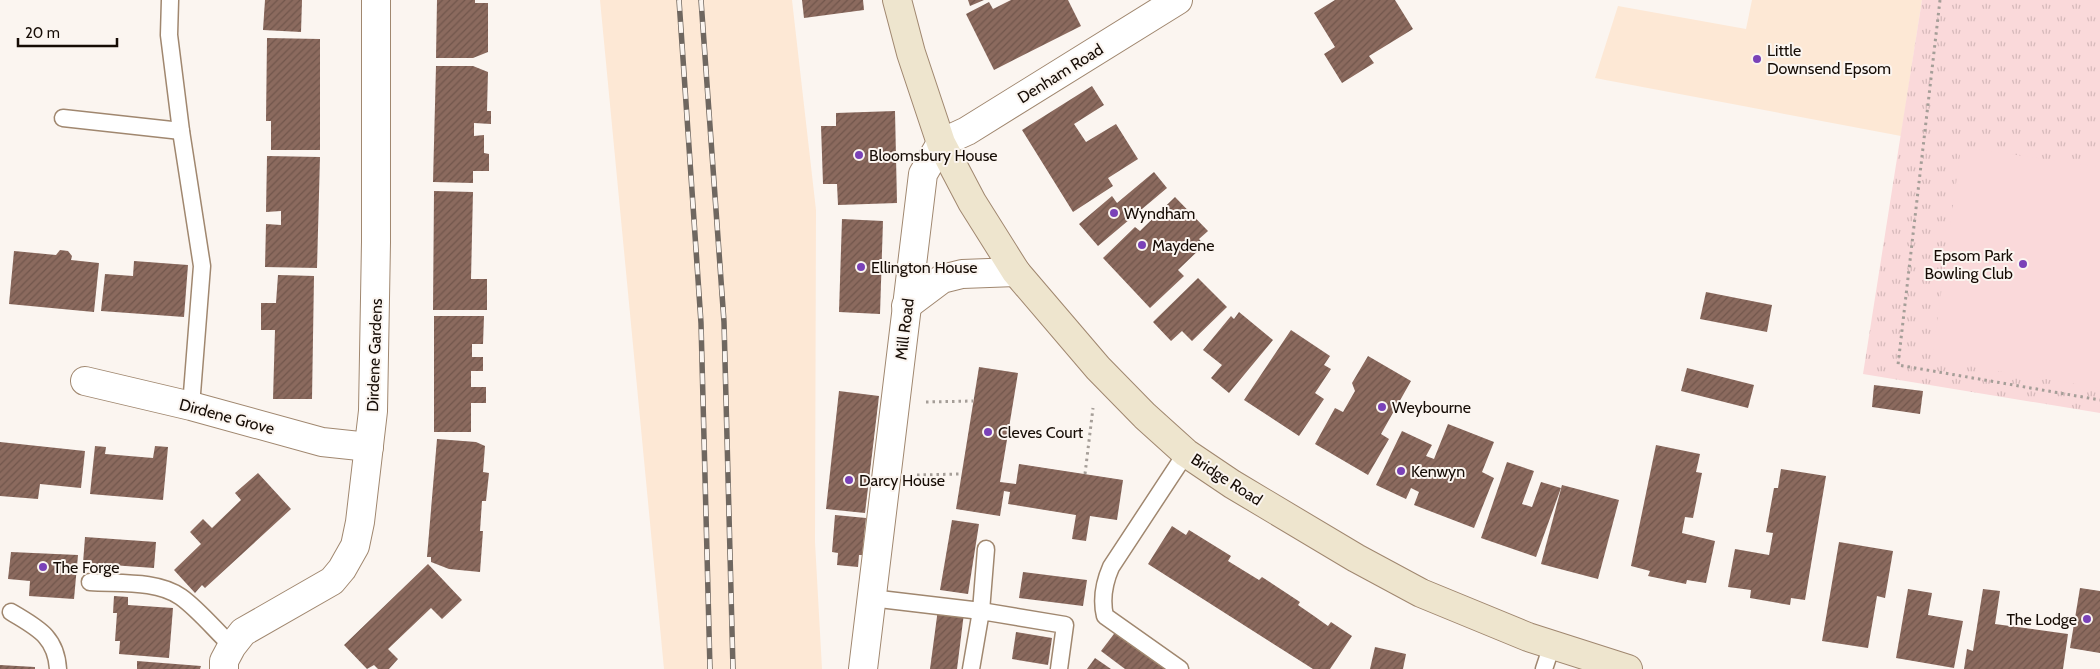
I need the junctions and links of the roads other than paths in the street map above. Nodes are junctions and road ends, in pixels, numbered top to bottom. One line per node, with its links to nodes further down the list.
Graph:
1 (170, 0): 6 (lane)
2 (376, 0): 12 (street, Dirdene Gardens)
3 (897, 0): 7 (main road)
4 (1178, 0): 7 (street, Denham Road)
5 (63, 118): 6 (lane)
6 (181, 131): 11 (lane)
7 (941, 143): 8 (main road, Bridge Road); 9 (street, Mill Road)
8 (1016, 272): 9 (street); 13 (main road, Bridge Road)
9 (906, 306): 16 (street, Mill Road)
10 (85, 381): 11 (street, Dirdene Grove)
11 (192, 406): 12 (street, Dirdene Grove)
12 (369, 447): 19 (street, Dirdene Gardens)
13 (1186, 453): 20 (main road, Bridge Road); 25 (lane)
14 (986, 549): 17 (lane)
15 (90, 582): 19 (lane)
16 (871, 598): 17 (lane); 22 (street, Mill Road)
17 (981, 611): 23 (lane); 24 (lane)
18 (12, 612): 21 (lane)
19 (228, 657)
20 (1548, 657): 26 (main road, Bridge Road)
21 (58, 669)
22 (863, 669)
23 (971, 669)
24 (1059, 669)
25 (1180, 669)
26 (1628, 669)

